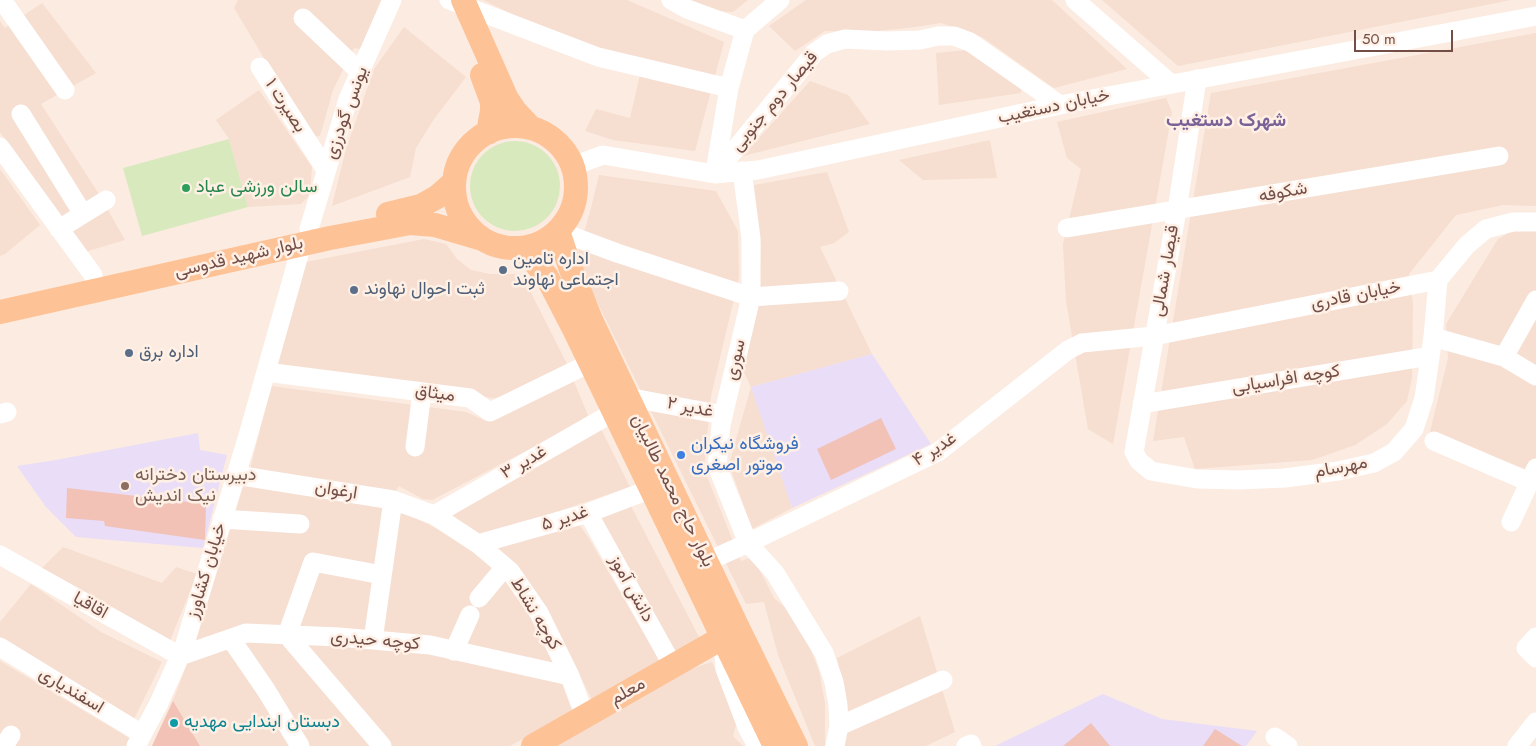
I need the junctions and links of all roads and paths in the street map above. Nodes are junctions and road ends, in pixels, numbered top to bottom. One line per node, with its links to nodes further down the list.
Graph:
1 (2, 0): 15 (street)
2 (392, 0): 11 (street, یونس گودرزی)
3 (671, 0): 9 (street)
4 (780, 0): 9 (street)
5 (1075, 0): 13 (street)
6 (455, 1): 14 (street); 18 (main road); 19 (main road)
7 (1536, 16): 12 (street, خیابان دستغیب)
8 (303, 18): 11 (street)
9 (745, 30): 14 (street)
10 (260, 67): 23 (street, بصیرت ۱)
11 (360, 72): 23 (street, یونس گودرزی)
12 (1197, 79): 13 (street, خیابان دستغیب); 28 (street, قیصار شمالی)
13 (1170, 84): 16 (street, خیابان دستغیب)
14 (729, 88): 25 (street)
15 (65, 90)
16 (1060, 105): 24 (street, خیابان دستغیب); 25 (street, قیصار دوم جنوبی)
17 (21, 114): 29 (street)
18 (531, 128): 19 (main road); 22 (main road)
19 (488, 133): 26 (main road)
20 (0, 147): 32 (street)
21 (1499, 156): 28 (street, شکوفه)
22 (573, 166): 25 (street, خیابان دستغیب); 33 (main road)
23 (326, 170): 34 (street, یونس گودرزی)
24 (742, 171): 25 (street, خیابان دستغیب); 41 (street, سوری)
25 (715, 174)
26 (453, 183): 34 (main road, بلوار شهید قدوسی); 35 (main road)
27 (106, 200): 29 (street)
28 (1177, 210): 31 (street, شکوفه); 44 (street, قیصار شمالی)
29 (83, 214): 32 (street)
30 (1536, 222): 38 (street)
31 (1067, 228)
32 (59, 229): 37 (street)
33 (558, 231): 36 (main road); 41 (street); 52 (main road, بلوار حاج محمد طالبیان)
34 (305, 237): 35 (main road, بلوار شهید قدوسی); 37 (main road, بلوار شهید قدوسی); 43 (main road, بلوار شهید قدوسی); 49 (street, خیابان کشاورز)
35 (479, 238): 36 (main road)
36 (523, 248): 48 (main road, بلوار حاج محمد طالبیان)
37 (93, 275): 40 (main road, بلوار شهید قدوسی)
38 (1438, 280): 44 (street, خیابان قادری); 45 (street, مهرسام)
39 (838, 291): 41 (street)
40 (0, 295)
41 (751, 297): 54 (street, سوری)
42 (1536, 300): 47 (street)
43 (0, 312)
44 (1154, 336): 53 (street, قیصار شمالی); 68 (street, غدیر ۴)
45 (1433, 337): 46 (street, مهرسام); 47 (street)
46 (1430, 356): 53 (street, کوچه افراسیابی); 57 (street, مهرسام)
47 (1504, 357): 50 (street)
48 (590, 363): 51 (street, میثاق); 52 (main road, بلوار حاج محمد طالبیان)
49 (266, 372): 51 (street, میثاق); 58 (street, خیابان کشاورز)
50 (1536, 376)
51 (422, 392): 56 (street)
52 (621, 404): 54 (street, غدیر ۲); 60 (main road, بلوار حاج محمد طالبیان); 63 (street, غدیر ۳); 70 (main road, بلوار حاج محمد طالبیان)
53 (1142, 404): 57 (street, قیصار شمالی)
54 (723, 415): 68 (street, سوری)
55 (1434, 441): 59 (street)
56 (414, 447)
57 (1139, 461)
58 (236, 475): 61 (street, ارغوان); 64 (street, خیابان کشاورز)
59 (1533, 475): 65 (street)
60 (651, 489): 62 (street, غدیر ۵); 77 (main road, بلوار حاج محمد طالبیان)
61 (393, 500): 63 (street, ارغوان); 72 (street)
62 (588, 513): 67 (street, غدیر ۵); 84 (street, دانش آموز)
63 (434, 515): 67 (street, کوچه نشاط)
64 (222, 519): 66 (street); 82 (street, خیابان کشاورز)
65 (1511, 522)
66 (300, 524)
67 (478, 544): 71 (street, کوچه نشاط)
68 (748, 544): 70 (street, غدیر ۴); 89 (street)
69 (0, 555): 82 (street, اقاقیا)
70 (706, 562): 96 (main road, بلوار حاج محمد طالبیان)
71 (505, 567): 73 (street); 85 (street, کوچه نشاط)
72 (382, 575): 75 (street); 79 (street)
73 (479, 598)
74 (470, 616): 81 (street)
75 (288, 635): 78 (street, کوچه حیدری); 79 (street, کوچه حیدری); 92 (street)
76 (1536, 637): 83 (street)
77 (722, 638): 84 (main road, معلم); 94 (street); 95 (main road, بلوار حاج محمد طالبیان)
78 (231, 639): 82 (street, کوچه حیدری); 91 (street)
79 (373, 640): 81 (street, کوچه حیدری)
80 (0, 647): 90 (street, اسفندیاری)
81 (454, 651): 85 (street, کوچه حیدری)
82 (180, 656): 90 (street, خیابان کشاورز)
83 (1536, 658)
84 (673, 666): 87 (main road, معلم)
85 (570, 676): 87 (street, کوچه نشاط)
86 (943, 680): 89 (street)
87 (585, 716): 93 (main road, معلم)
88 (1536, 722): 98 (street)
89 (839, 726): 97 (street)
90 (139, 740)
91 (300, 746)
92 (382, 746)
93 (533, 746)
94 (757, 746)
95 (775, 746)
96 (796, 746)
97 (835, 746)
98 (1517, 746)

